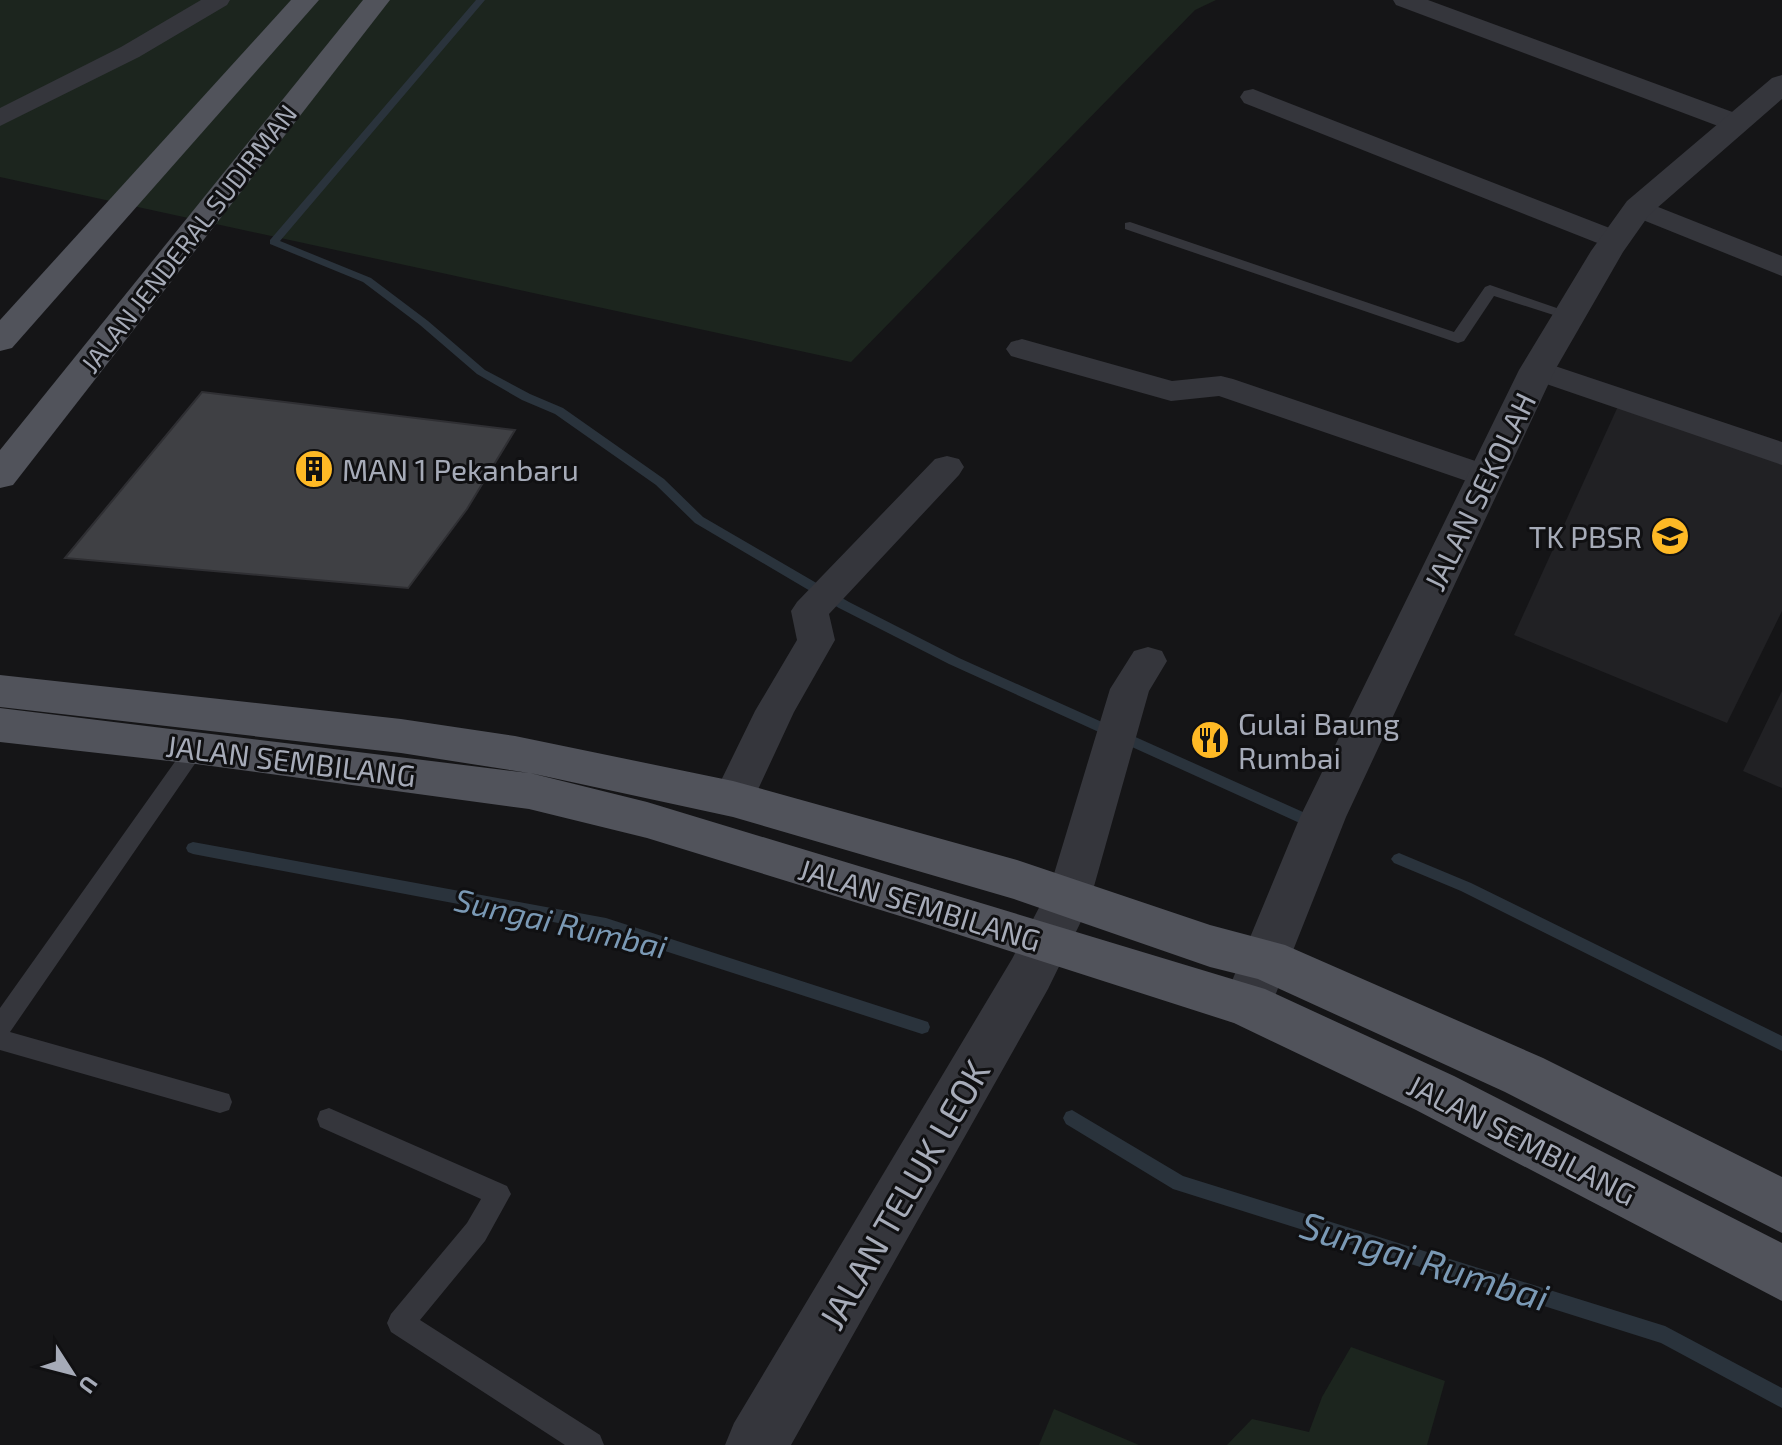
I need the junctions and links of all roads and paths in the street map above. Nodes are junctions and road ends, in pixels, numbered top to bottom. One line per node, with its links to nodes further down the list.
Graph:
1 (218, 0): 7 (street)
2 (306, 0): 14 (main road, JALAN JENDERAL SUDIRMAN)
3 (377, 0): 19 (main road, JALAN JENDERAL SUDIRMAN)
4 (1405, 0): 8 (street)
5 (1782, 84): 8 (street, JALAN SEKOLAH)
6 (1253, 97): 11 (street)
7 (0, 118)
8 (1736, 123): 9 (street, JALAN SEKOLAH)
9 (1638, 208): 11 (street, JALAN SEKOLAH); 12 (street)
10 (1130, 226): 13 (lane)
11 (1615, 240): 13 (street, JALAN SEKOLAH)
12 (1782, 267)
13 (1569, 315): 16 (street, JALAN SEKOLAH)
14 (0, 341)
15 (1022, 349): 20 (street)
16 (1537, 370): 17 (street); 20 (street, JALAN SEKOLAH)
17 (1782, 454)
18 (947, 467): 24 (street)
19 (0, 476)
20 (1487, 477): 26 (street, JALAN SEKOLAH)
21 (1148, 661): 25 (street)
22 (4, 721): 23 (main road, JALAN SEMBILANG); 24 (main road, JALAN SEMBILANG)
23 (196, 747): 25 (main road, JALAN SEMBILANG); 28 (lane)
24 (733, 799): 25 (main road, JALAN SEMBILANG)
25 (1059, 920): 26 (main road, JALAN SEMBILANG); 27 (main road, JALAN SEMBILANG); 35 (street, JALAN TELUK LEOK)
26 (1267, 960): 27 (street, JALAN SEKOLAH); 32 (main road, JALAN SEMBILANG)
27 (1247, 1005): 33 (main road, JALAN SEMBILANG)
28 (0, 1027)
29 (0, 1040): 30 (lane)
30 (220, 1102)
31 (329, 1119): 34 (lane)
32 (1782, 1206)
33 (1782, 1273)
34 (590, 1445)
35 (756, 1445)

